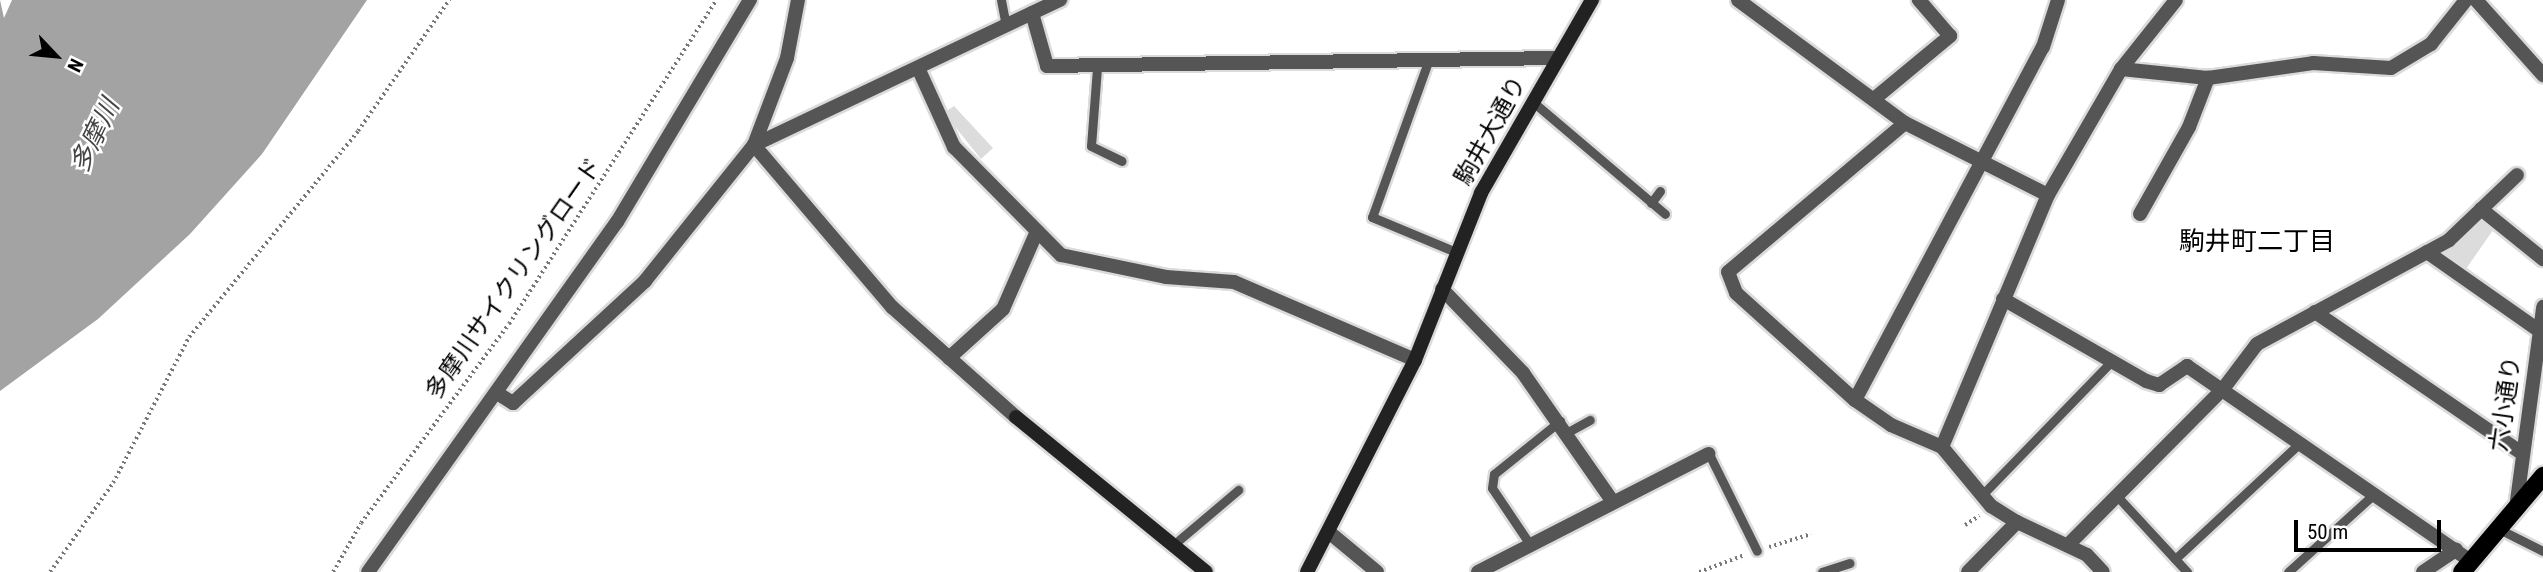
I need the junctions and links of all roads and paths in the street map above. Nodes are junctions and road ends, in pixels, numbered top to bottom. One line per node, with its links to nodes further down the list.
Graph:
1 (449, 0): 78 (path)
2 (716, 0): 79 (path, 多摩川サイクリングロード)
3 (750, 0): 50 (street)
4 (798, 0): 26 (street)
5 (1001, 0): 15 (lane)
6 (1060, 0): 14 (street)
7 (1592, 0): 16 (street, 駒井大通り)
8 (1738, 0): 23 (street)
9 (1919, 0): 23 (street)
10 (2058, 0): 27 (street)
11 (2176, 0): 19 (street)
12 (2466, 0): 22 (street)
13 (2476, 0): 21 (street)
14 (1032, 13): 15 (street); 18 (street)
15 (1006, 26): 20 (street)
16 (1558, 58): 17 (street); 24 (street, 駒井大通り)
17 (1429, 59): 18 (street); 37 (lane)
18 (1097, 68): 28 (lane)
19 (2121, 69): 22 (street); 31 (street)
20 (919, 70): 26 (street); 36 (street)
21 (2543, 75)
22 (2208, 78): 35 (street)
23 (1874, 99): 25 (street)
24 (1533, 102): 32 (lane); 37 (street, 駒井大通り)
25 (1905, 123): 27 (street); 51 (street)
26 (754, 145): 45 (street); 50 (street)
27 (1982, 160): 31 (street); 51 (street)
28 (1122, 161)
29 (2517, 175): 33 (street)
30 (1660, 191): 32 (lane)
31 (2048, 195): 41 (street)
32 (1651, 203): 34 (lane)
33 (2481, 209): 38 (street); 39 (street)
34 (1665, 214)
35 (2140, 214)
36 (1037, 231): 45 (street); 47 (street)
37 (1456, 252): 40 (street, 駒井大通り)
38 (2427, 252): 43 (street); 44 (street)
39 (2543, 259)
40 (1442, 289): 47 (street, 駒井大通り); 53 (street)
41 (2003, 299): 46 (street); 55 (street)
42 (2543, 307): 44 (street, 六小通り)
43 (2315, 312): 49 (street); 56 (street)
44 (2540, 331): 48 (street, 六小通り)
45 (949, 358): 71 (street)
46 (2115, 359): 49 (street); 60 (lane)
47 (1415, 360): 67 (street, 駒井大通り)
48 (2538, 371): 56 (street, 六小通り)
49 (2224, 389): 54 (street); 62 (street)
50 (497, 393): 80 (street)
51 (1855, 400): 55 (street)
52 (1590, 420): 53 (lane)
53 (1565, 426): 63 (street); 69 (lane)
54 (2300, 443): 61 (street); 75 (lane)
55 (1942, 447): 60 (street)
56 (2522, 453): 64 (street, 六小通り)
57 (1709, 454): 63 (street); 73 (lane)
58 (2543, 476): 64 (main road)
59 (1238, 490): 71 (lane)
60 (1983, 494): 65 (street)
61 (2374, 494): 72 (street); 90 (lane)
62 (2116, 495): 70 (street); 75 (lane)
63 (1613, 502): 69 (street)
64 (2516, 508): 66 (main road)
65 (2017, 522): 70 (street); 87 (street)
66 (2499, 528): 74 (lane); 77 (main road)
67 (1330, 533): 82 (street, 駒井大通り); 83 (street)
68 (1811, 534): 73 (path)
69 (1529, 543): 84 (street)
70 (2068, 545): 88 (street)
71 (1172, 546): 81 (street)
72 (2456, 550): 77 (street); 91 (street)
73 (1757, 551): 85 (path)
74 (2543, 551)
75 (2175, 559): 89 (lane)
76 (1850, 563): 86 (lane)
77 (2467, 566)
78 (50, 572)
79 (333, 572)
80 (368, 572)
81 (1206, 572)
82 (1307, 572)
83 (1377, 572)
84 (1478, 572)
85 (1699, 572)
86 (1822, 572)
87 (1968, 572)
88 (2103, 572)
89 (2187, 572)
90 (2288, 572)
91 (2423, 572)

